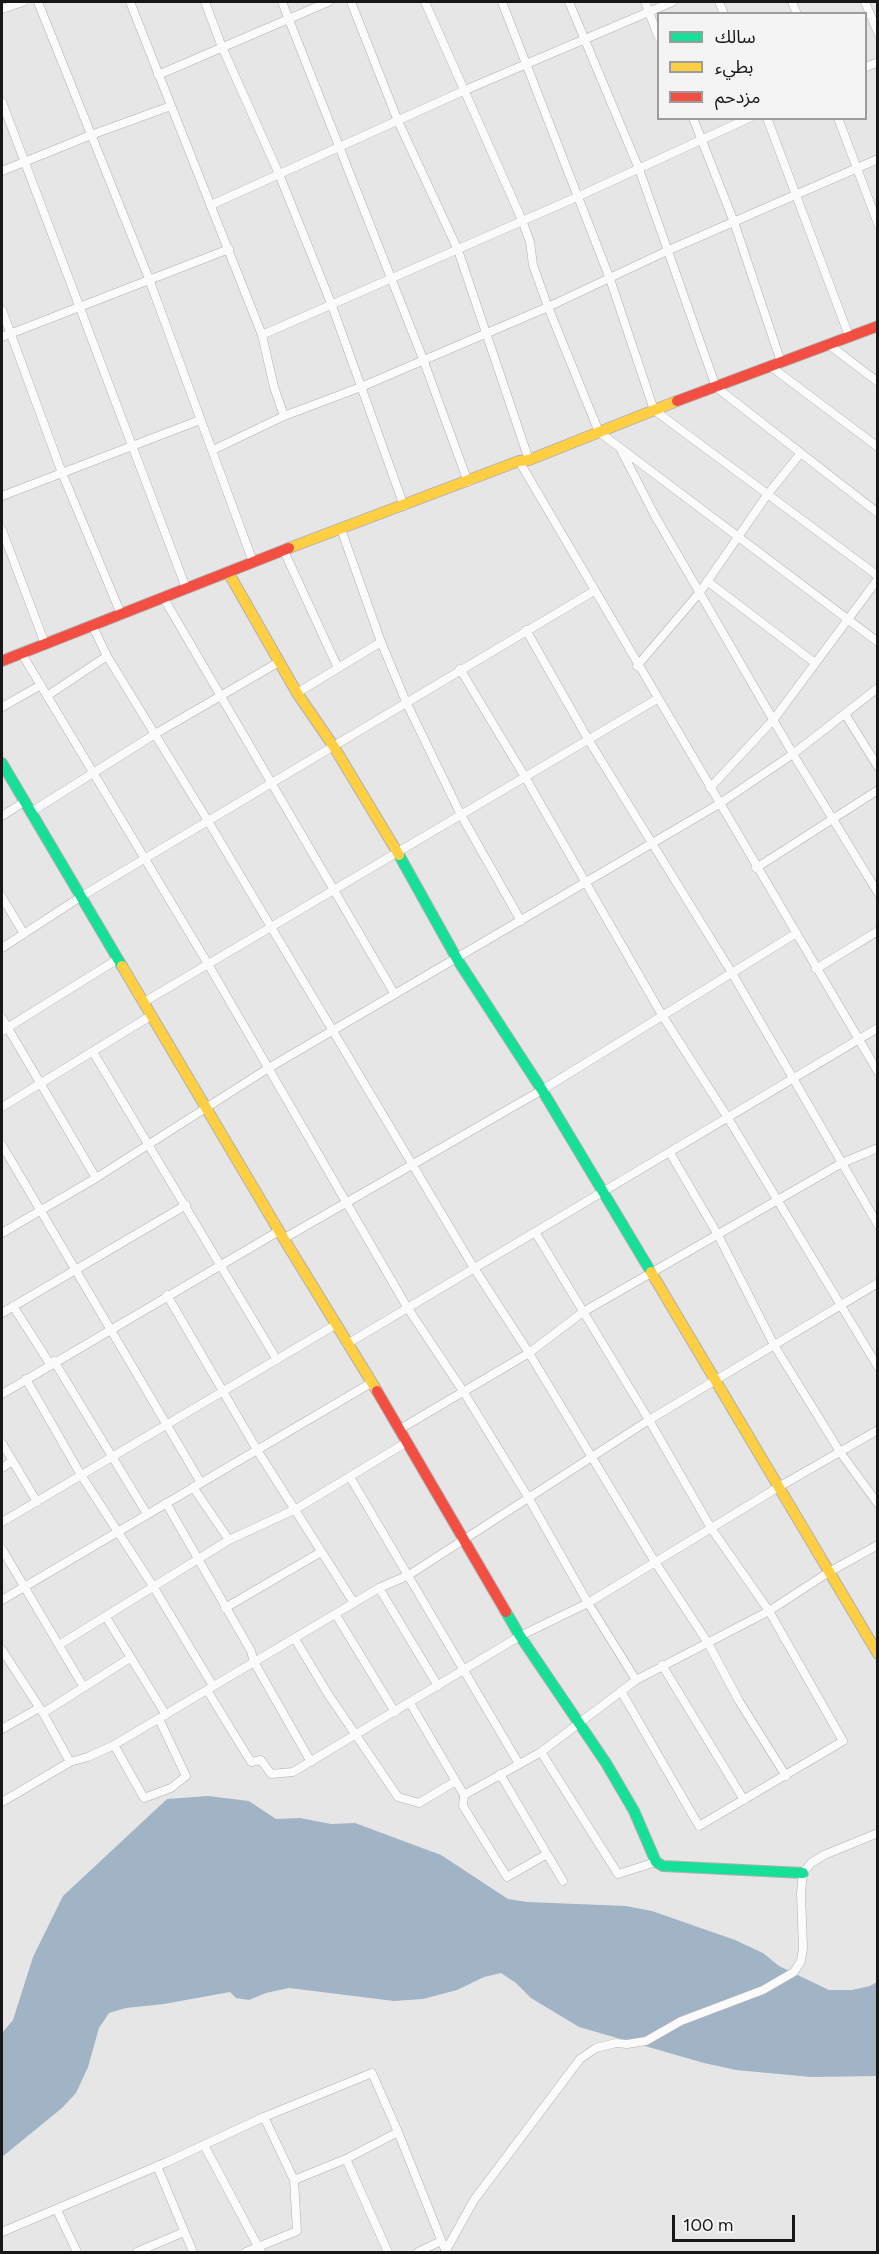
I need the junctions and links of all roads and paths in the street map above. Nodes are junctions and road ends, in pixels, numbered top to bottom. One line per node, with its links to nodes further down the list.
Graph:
1 (23, 2): 14 (street)
2 (38, 2): 31 (street)
3 (130, 2): 22 (street)
4 (205, 2): 20 (street)
5 (282, 2): 16 (street)
6 (328, 2): 16 (street)
7 (351, 2): 30 (street)
8 (425, 2): 23 (street)
9 (502, 2): 21 (street)
10 (569, 2): 19 (street)
11 (645, 2): 15 (street)
12 (672, 2): 15 (street)
13 (865, 2): 18 (street)
14 (2, 9)
15 (649, 13): 17 (street); 19 (street)
16 (289, 19): 20 (street); 33 (street)
17 (657, 33)
18 (878, 33)
19 (584, 40): 21 (street); 37 (street)
20 (222, 47): 22 (street); 39 (street)
21 (526, 64): 23 (street); 41 (street)
22 (158, 75): 25 (street)
23 (464, 92): 30 (street); 43 (street)
24 (2, 102): 35 (street)
25 (171, 106): 31 (street); 42 (street)
26 (694, 120): 32 (street)
27 (745, 120): 32 (street)
28 (767, 120): 40 (street)
29 (839, 120): 36 (street)
30 (399, 121): 33 (street); 47 (street)
31 (91, 135): 35 (street); 50 (street)
32 (702, 141): 37 (street); 44 (street)
33 (339, 149): 39 (street); 49 (street)
34 (878, 159): 36 (street)
35 (26, 163): 38 (street); 53 (street)
36 (856, 168): 40 (street); 45 (street)
37 (639, 169): 41 (street); 48 (street)
38 (2, 171)
39 (279, 174): 42 (street); 52 (street)
40 (795, 195): 44 (street); 60 (street)
41 (577, 197): 43 (street); 51 (street)
42 (211, 205): 46 (street)
43 (522, 220): 47 (street); 54 (street)
44 (734, 222): 48 (street); 64 (street)
45 (878, 224)
46 (229, 249): 50 (street); 59 (street)
47 (458, 250): 49 (street); 57 (street)
48 (669, 250): 51 (street); 68 (street)
49 (391, 278): 52 (street); 63 (street)
50 (149, 279): 53 (street); 71 (street)
51 (610, 279): 54 (street); 69 (street)
52 (330, 303): 59 (street); 67 (street)
53 (80, 307): 58 (street); 73 (street)
54 (548, 307): 57 (street); 72 (street)
55 (2, 310): 58 (street)
56 (878, 326): 60 (street)
57 (486, 333): 63 (street); 78 (street)
58 (10, 334): 61 (street); 79 (street)
59 (262, 334): 70 (street)
60 (849, 336): 62 (street)
61 (2, 337)
62 (828, 344): 64 (street); 66 (street)
63 (423, 359): 67 (street); 80 (street)
64 (781, 362): 65 (street)
65 (770, 366): 68 (street); 75 (street)
66 (878, 382)
67 (361, 387): 70 (street); 83 (street)
68 (716, 387): 69 (street); 77 (street)
69 (654, 410): 72 (street); 81 (street)
70 (284, 417): 76 (street)
71 (200, 420): 73 (street); 76 (street)
72 (599, 432): 74 (street); 78 (street)
73 (133, 447): 79 (street); 93 (street)
74 (620, 447): 87 (street); 95 (street)
75 (878, 447)
76 (213, 450): 89 (street)
77 (800, 454): 81 (street); 84 (street)
78 (524, 460): 80 (street); 94 (street)
79 (62, 474): 82 (street); 97 (street)
80 (468, 482): 83 (street)
81 (767, 495): 87 (street); 91 (street)
82 (2, 496)
83 (404, 506): 85 (street)
84 (878, 513)
85 (341, 529): 88 (street); 101 (street)
86 (2, 530): 103 (street)
87 (739, 537): 92 (street); 98 (street)
88 (284, 550): 89 (street); 110 (street)
89 (253, 562): 90 (street)
90 (228, 572): 93 (street); 107 (street)
91 (878, 578): 98 (street)
92 (707, 581): 95 (street); 108 (street)
93 (186, 588): 96 (street)
94 (594, 591): 100 (street); 109 (street)
95 (700, 592): 109 (street); 121 (street)
96 (163, 597): 97 (street); 116 (street)
97 (120, 614): 99 (street)
98 (848, 620): 102 (street); 108 (street)
99 (92, 625): 103 (street); 105 (street)
100 (526, 630): 111 (street); 123 (street)
101 (381, 642): 110 (street); 118 (street)
102 (878, 642)
103 (45, 644): 104 (street)
104 (22, 654): 106 (street); 112 (street)
105 (107, 656): 115 (street); 122 (street)
106 (2, 661)
107 (279, 662): 114 (street); 116 (street)
108 (815, 663): 121 (street)
109 (637, 666): 117 (street)
110 (338, 668): 114 (street)
111 (460, 669): 118 (street); 129 (street)
112 (41, 685): 115 (street); 119 (street)
113 (878, 688): 120 (street)
114 (297, 693): 124 (street)
115 (47, 696): 128 (street)
116 (220, 696): 122 (street); 130 (street)
117 (657, 699): 123 (street); 131 (street)
118 (406, 704): 124 (street); 136 (street)
119 (2, 707)
120 (845, 714): 125 (street); 127 (street)
121 (774, 719): 125 (street); 131 (street)
122 (155, 734): 128 (street); 139 (street)
123 (588, 739): 129 (street); 140 (street)
124 (334, 747): 130 (street); 141 (street)
125 (793, 754): 134 (street); 138 (street)
126 (2, 763): 133 (street)
127 (878, 766)
128 (92, 773): 135 (street); 142 (street)
129 (525, 777): 136 (street); 144 (street)
130 (271, 783): 139 (street); 145 (street)
131 (711, 788): 134 (street)
132 (878, 790): 138 (street)
133 (24, 802): 135 (street); 137 (street)
134 (719, 804): 140 (street); 143 (street)
135 (31, 812): 147 (street)
136 (461, 814): 141 (street); 149 (street)
137 (2, 816)
138 (833, 819): 143 (street); 146 (street)
139 (208, 821): 142 (street); 150 (street)
140 (654, 844): 144 (street); 159 (street)
141 (397, 851): 145 (street); 156 (street)
142 (144, 859): 147 (street); 157 (street)
143 (756, 868): 153 (street)
144 (586, 883): 149 (street); 163 (street)
145 (334, 889): 150 (street); 160 (street)
146 (878, 892)
147 (82, 896): 152 (street); 155 (street)
148 (2, 897): 152 (street)
149 (522, 921): 156 (street)
150 (270, 928): 157 (street); 167 (street)
151 (878, 931): 158 (street)
152 (24, 934): 154 (street)
153 (795, 934): 158 (street); 159 (street)
154 (2, 948)
155 (118, 959): 161 (street); 166 (street)
156 (457, 959): 160 (street); 174 (street)
157 (208, 964): 161 (street); 170 (street)
158 (816, 969): 168 (street)
159 (732, 973): 163 (street); 172 (street)
160 (394, 993): 167 (street)
161 (144, 1002): 162 (street)
162 (152, 1015): 169 (street); 176 (street)
163 (662, 1015): 174 (street); 177 (street)
164 (2, 1018): 166 (street)
165 (878, 1028): 168 (street)
166 (4, 1029): 173 (street)
167 (333, 1031): 170 (street); 183 (street)
168 (858, 1039): 171 (street); 172 (street)
169 (93, 1052): 173 (street); 178 (street)
170 (267, 1069): 176 (street); 187 (street)
171 (878, 1072)
172 (793, 1079): 177 (street); 182 (street)
173 (41, 1083): 175 (street); 184 (street)
174 (542, 1090): 183 (street); 185 (street)
175 (2, 1107)
176 (206, 1107): 178 (street); 193 (street)
177 (728, 1118): 181 (street); 186 (street)
178 (149, 1144): 184 (street); 188 (street)
179 (2, 1145): 189 (street)
180 (878, 1148): 182 (street)
181 (670, 1153): 185 (street); 194 (street)
182 (842, 1163): 186 (street); 190 (street)
183 (412, 1164): 187 (street); 196 (street)
184 (96, 1178): 189 (street)
185 (603, 1191): 191 (street); 198 (street)
186 (777, 1200): 194 (street); 201 (street)
187 (345, 1202): 193 (street); 203 (street)
188 (186, 1205): 195 (street); 197 (street)
189 (40, 1210): 192 (street); 197 (street)
190 (878, 1225)
191 (536, 1232): 196 (street); 204 (street)
192 (2, 1233)
193 (281, 1235): 195 (street); 206 (street)
194 (718, 1235): 198 (street); 209 (street)
195 (220, 1265): 200 (street); 211 (street)
196 (474, 1268): 203 (street); 210 (street)
197 (75, 1270): 202 (street); 207 (street)
198 (651, 1273): 204 (street); 215 (street)
199 (878, 1283): 201 (street)
200 (167, 1295): 207 (street); 218 (street)
201 (841, 1304): 209 (street); 213 (street)
202 (14, 1306): 205 (street); 212 (street)
203 (407, 1307): 208 (street); 217 (street)
204 (583, 1312): 210 (street); 220 (street)
205 (2, 1313)
206 (335, 1325): 208 (street); 211 (street)
207 (110, 1328): 212 (street); 221 (street)
208 (347, 1344): 216 (street)
209 (774, 1345): 215 (street); 227 (street)
210 (529, 1353): 217 (street); 229 (street)
211 (277, 1360): 218 (street)
212 (52, 1363): 214 (street); 228 (street)
213 (878, 1367)
214 (26, 1379): 219 (street); 232 (street)
215 (713, 1380): 220 (street); 236 (street)
216 (371, 1383): 222 (street); 226 (street)
217 (464, 1391): 222 (street); 237 (street)
218 (223, 1392): 221 (street); 226 (street)
219 (2, 1394)
220 (649, 1420): 229 (street); 244 (street)
221 (167, 1424): 228 (street); 234 (street)
222 (400, 1429): 224 (street)
223 (878, 1430): 227 (street)
224 (407, 1442): 233 (street); 246 (street)
225 (2, 1443): 230 (street)
226 (257, 1450): 234 (street); 241 (street)
227 (840, 1452): 236 (street); 240 (street)
228 (112, 1457): 232 (street); 242 (street)
229 (591, 1459): 237 (street); 252 (street)
230 (12, 1461): 231 (street); 238 (street)
231 (2, 1468)
232 (81, 1475): 238 (street); 245 (street)
233 (350, 1477): 241 (street); 254 (street)
234 (201, 1483): 235 (street)
235 (193, 1487): 239 (street); 247 (street)
236 (777, 1488): 244 (street); 253 (street)
237 (528, 1497): 246 (street); 260 (street)
238 (37, 1502): 243 (street)
239 (166, 1503): 242 (street); 251 (street)
240 (878, 1504)
241 (296, 1509): 247 (street); 250 (street)
242 (147, 1514): 245 (street)
243 (2, 1522)
244 (711, 1528): 252 (street); 262 (street)
245 (118, 1532): 255 (street); 256 (street)
246 (464, 1538): 254 (street); 265 (street)
247 (229, 1540): 251 (street)
248 (878, 1545): 253 (street)
249 (2, 1549): 256 (street)
250 (321, 1552): 259 (street); 261 (street)
251 (198, 1559): 255 (street); 261 (street)
252 (655, 1562): 260 (street); 267 (street)
253 (830, 1572): 262 (street); 270 (street)
254 (409, 1575): 257 (street); 274 (street)
255 (153, 1586): 264 (street); 278 (street)
256 (23, 1587): 258 (street); 268 (street)
257 (379, 1588): 259 (street); 277 (street)
258 (2, 1600)
259 (354, 1603): 263 (street)
260 (588, 1603): 265 (street); 275 (street)
261 (225, 1608): 272 (street)
262 (769, 1611): 267 (street); 293 (street)
263 (336, 1615): 266 (street); 282 (street)
264 (106, 1617): 268 (street); 271 (street)
265 (520, 1636): 274 (street); 284 (street)
266 (295, 1639): 272 (street); 286 (street)
267 (708, 1643): 273 (street); 293 (street)
268 (59, 1645): 276 (street)
269 (2, 1650): 281 (street)
270 (878, 1654)
271 (130, 1658): 276 (street); 283 (street)
272 (254, 1662): 278 (street); 290 (street)
273 (663, 1665): 275 (street); 296 (street)
274 (464, 1670): 277 (street); 291 (street)
275 (636, 1680): 279 (street)
276 (84, 1686): 281 (street)
277 (438, 1686): 280 (street)
278 (210, 1688): 283 (street); 290 (street)
279 (621, 1691): 284 (street); 296 (street)
280 (411, 1703): 282 (street); 294 (street)
281 (41, 1711): 285 (street); 289 (street)
282 (395, 1712): 286 (street)
283 (162, 1717): 287 (street); 287 (street)
284 (579, 1722): 288 (street); 300 (street)
285 (2, 1730)
286 (356, 1736): 290 (street); 294 (street)
287 (114, 1745): 289 (street)
288 (541, 1752): 291 (street); 300 (street)
289 (70, 1762): 297 (street)
290 (311, 1762)
291 (519, 1764): 292 (street)
292 (500, 1774): 295 (street); 299 (street)
293 (786, 1776): 296 (street)
294 (456, 1780): 295 (street)
295 (464, 1795): 299 (street)
296 (744, 1800)
297 (2, 1802)
298 (878, 1833): 301 (street)
299 (547, 1854): 302 (street)
300 (656, 1862): 301 (street)
301 (802, 1873): 314 (street)
302 (563, 1881)
303 (264, 2117): 304 (street); 305 (street); 308 (street)
304 (398, 2132): 306 (street); 312 (street)
305 (204, 2145): 307 (street); 313 (street)
306 (346, 2159): 308 (street); 319 (street)
307 (157, 2166): 309 (street); 311 (street)
308 (294, 2180): 313 (street)
309 (57, 2210): 310 (street); 315 (street)
310 (2, 2232)
311 (184, 2232): 316 (street); 317 (street)
312 (441, 2241): 314 (street); 320 (street)
313 (260, 2250): 318 (street)
314 (445, 2252)
315 (77, 2253)
316 (137, 2253)
317 (193, 2253)
318 (246, 2253)
319 (388, 2253)
320 (418, 2253)

